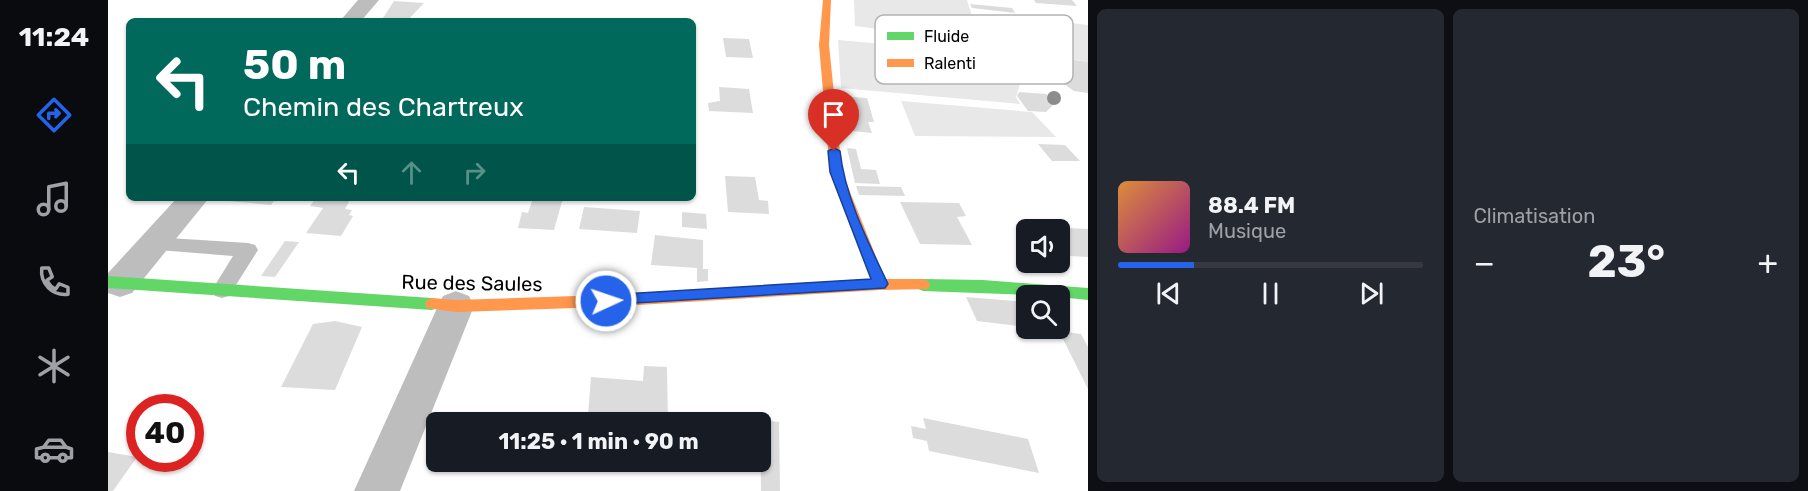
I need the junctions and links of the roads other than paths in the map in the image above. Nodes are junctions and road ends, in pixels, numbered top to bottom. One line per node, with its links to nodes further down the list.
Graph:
1 (369, 0): 3 (street)
2 (827, 0): 7 (street)
3 (353, 18)
4 (191, 201): 5 (street)
5 (153, 244): 6 (street); 8 (lane)
6 (114, 283): 8 (street, Rue des Saules)
7 (880, 284): 9 (street, Rue des Saules); 10 (street, Rue des Saules)
8 (222, 290): 10 (street, Rue des Saules)
9 (1088, 294)
10 (456, 306): 11 (street)
11 (377, 491)

